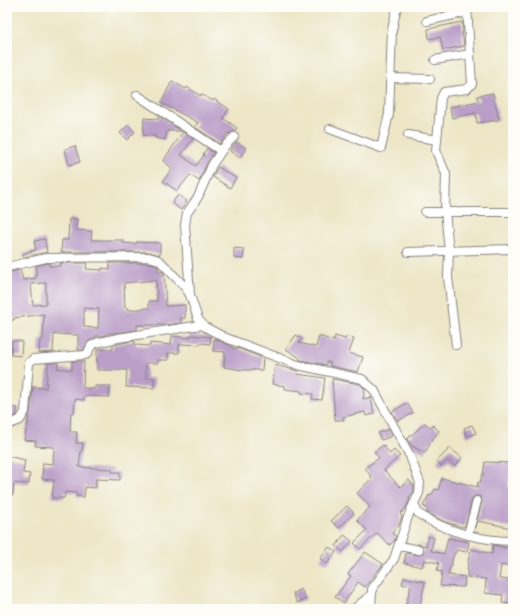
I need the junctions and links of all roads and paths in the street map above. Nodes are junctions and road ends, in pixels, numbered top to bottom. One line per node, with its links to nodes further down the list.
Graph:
1 (398, 7): 6 (street)
2 (467, 9): 3 (street); 4 (street)
3 (427, 21)
4 (470, 54): 5 (street); 12 (street)
5 (435, 60)
6 (390, 78): 7 (street); 9 (street)
7 (430, 79)
8 (137, 95): 13 (street)
9 (330, 129)
10 (408, 135): 12 (street)
11 (234, 137): 13 (street)
12 (437, 140): 14 (street)
13 (221, 151): 21 (street)
14 (445, 211): 15 (street); 16 (street); 18 (street)
15 (425, 212)
16 (513, 212)
17 (513, 249): 18 (street)
18 (449, 251): 19 (street); 23 (street)
19 (408, 252)
20 (7, 267): 21 (street)
21 (190, 295): 22 (street)
22 (201, 324): 24 (street); 26 (street)
23 (456, 345)
24 (7, 425)
25 (477, 501): 27 (street)
26 (414, 504): 27 (street); 29 (street)
27 (468, 534): 28 (street)
28 (513, 541)
29 (400, 546): 30 (street); 31 (street)
30 (419, 550)
31 (372, 594): 32 (street); 33 (street)
32 (354, 609)
33 (370, 609)

